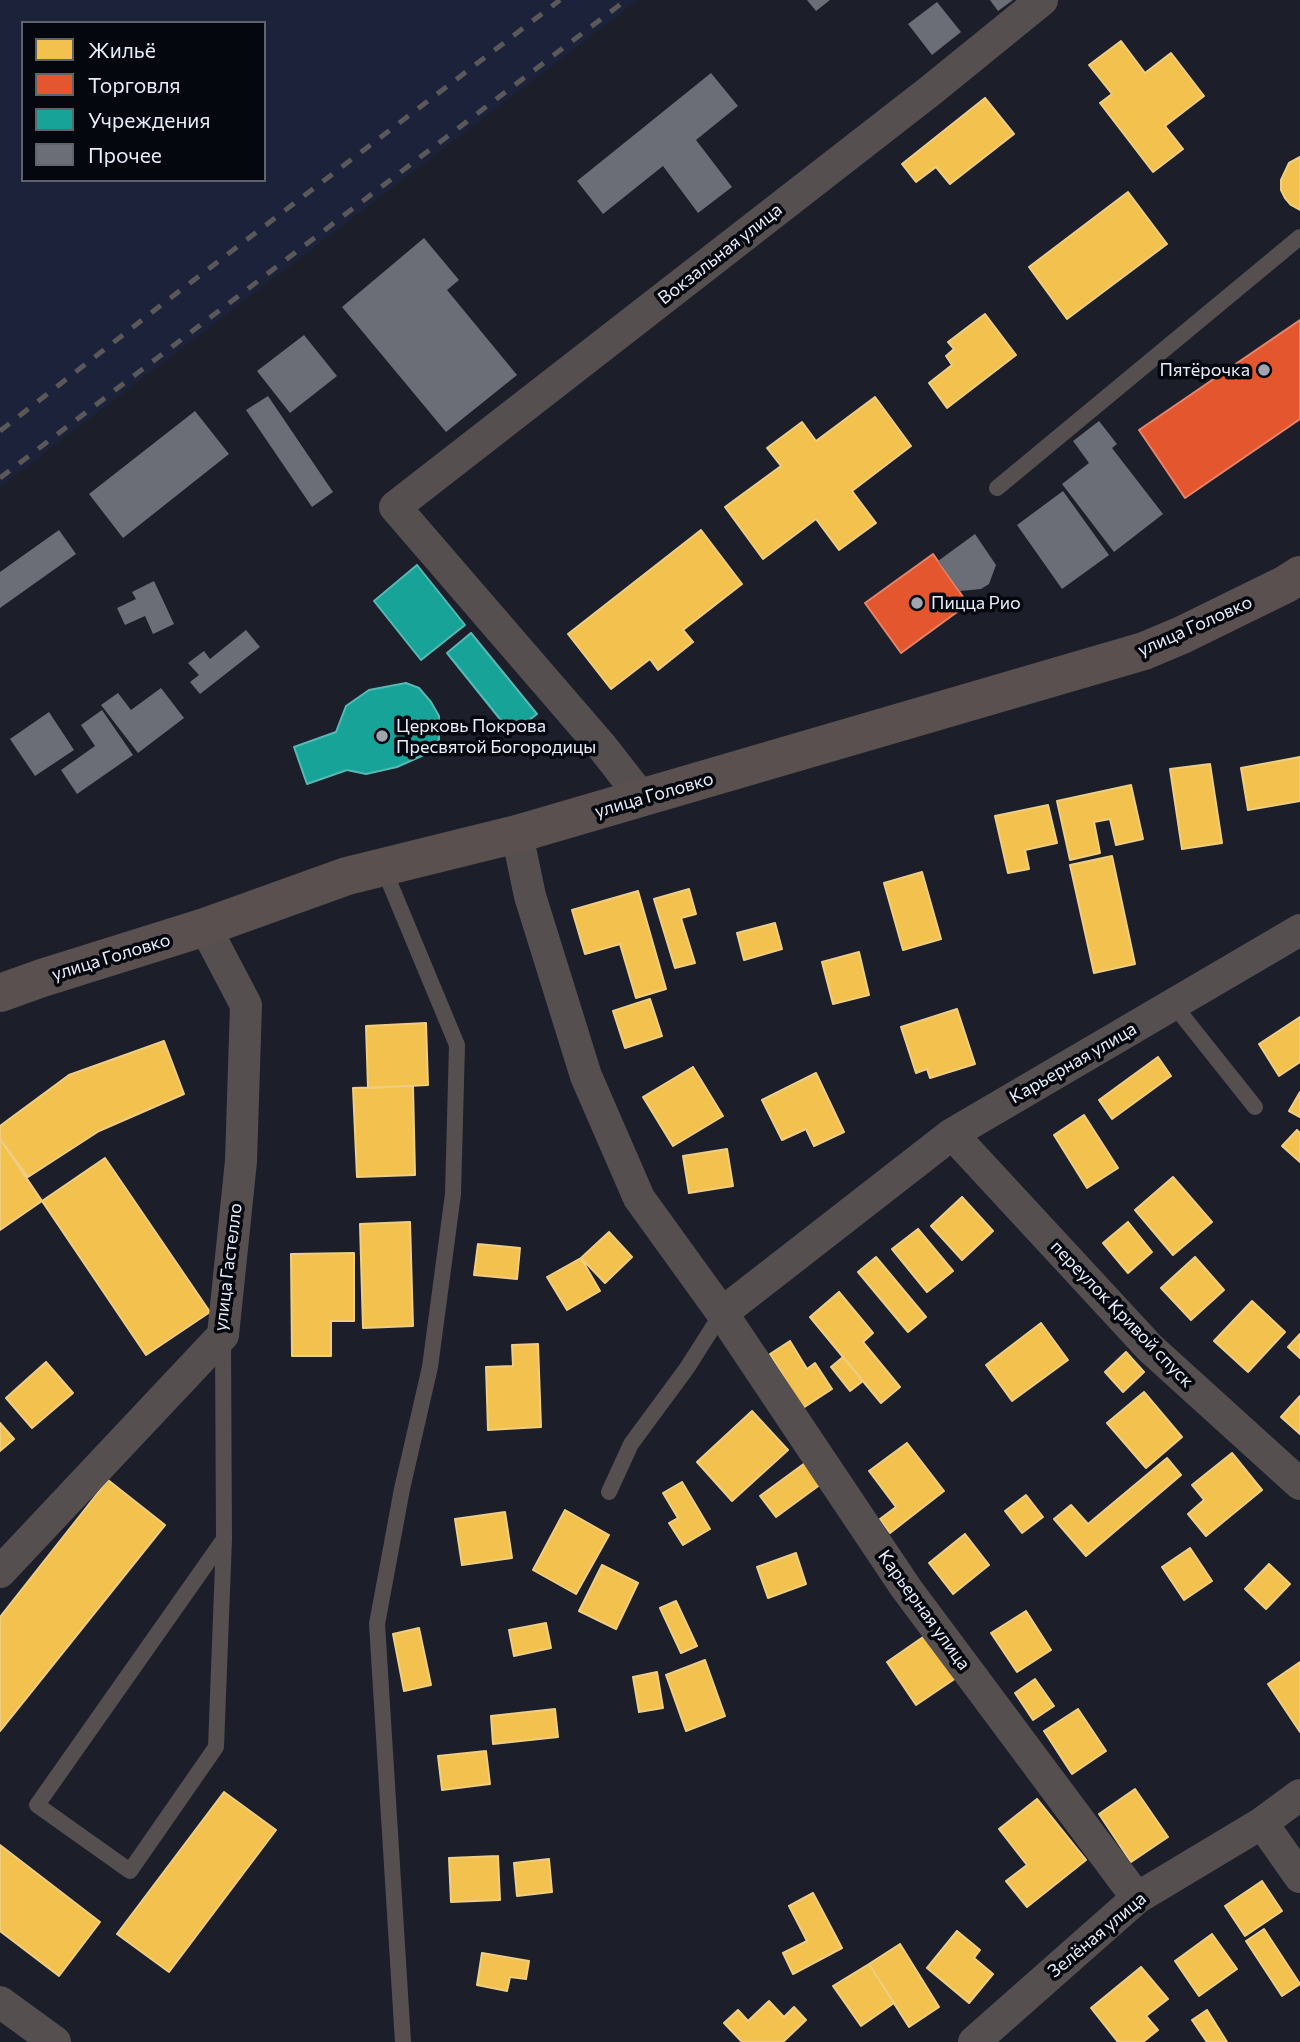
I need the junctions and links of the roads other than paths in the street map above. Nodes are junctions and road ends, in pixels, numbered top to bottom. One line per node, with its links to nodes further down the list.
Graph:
1 (1042, 0): 5 (street, Вокзальная улица)
2 (1300, 237): 3 (lane)
3 (997, 488)
4 (1300, 575): 5 (main road, улица Головко)
5 (642, 798): 6 (main road, улица Головко)
6 (517, 834): 7 (main road, улица Головко); 14 (street, Карьерная улица)
7 (383, 867): 8 (main road, улица Головко); 26 (lane)
8 (205, 927): 10 (main road, улица Головко); 15 (street, улица Гастелло)
9 (1300, 930): 11 (street, Карьерная улица)
10 (0, 993)
11 (1173, 1004): 12 (lane); 13 (street, Карьерная улица)
12 (1255, 1107)
13 (952, 1134): 14 (street, Карьерная улица); 16 (street, переулок Кривой спуск)
14 (722, 1313): 17 (lane); 23 (street, Карьерная улица)
15 (223, 1335): 18 (lane); 19 (street, улица Гастелло)
16 (1300, 1485)
17 (609, 1492)
18 (224, 1539): 18 (lane)
19 (0, 1572)
20 (1300, 1795): 21 (street, Зелёная улица)
21 (1262, 1822): 22 (street); 23 (street, Зелёная улица)
22 (1300, 1877)
23 (1137, 1898): 27 (street, Зелёная улица)
24 (0, 2002): 25 (street)
25 (55, 2042)
26 (403, 2042)
27 (974, 2042)

